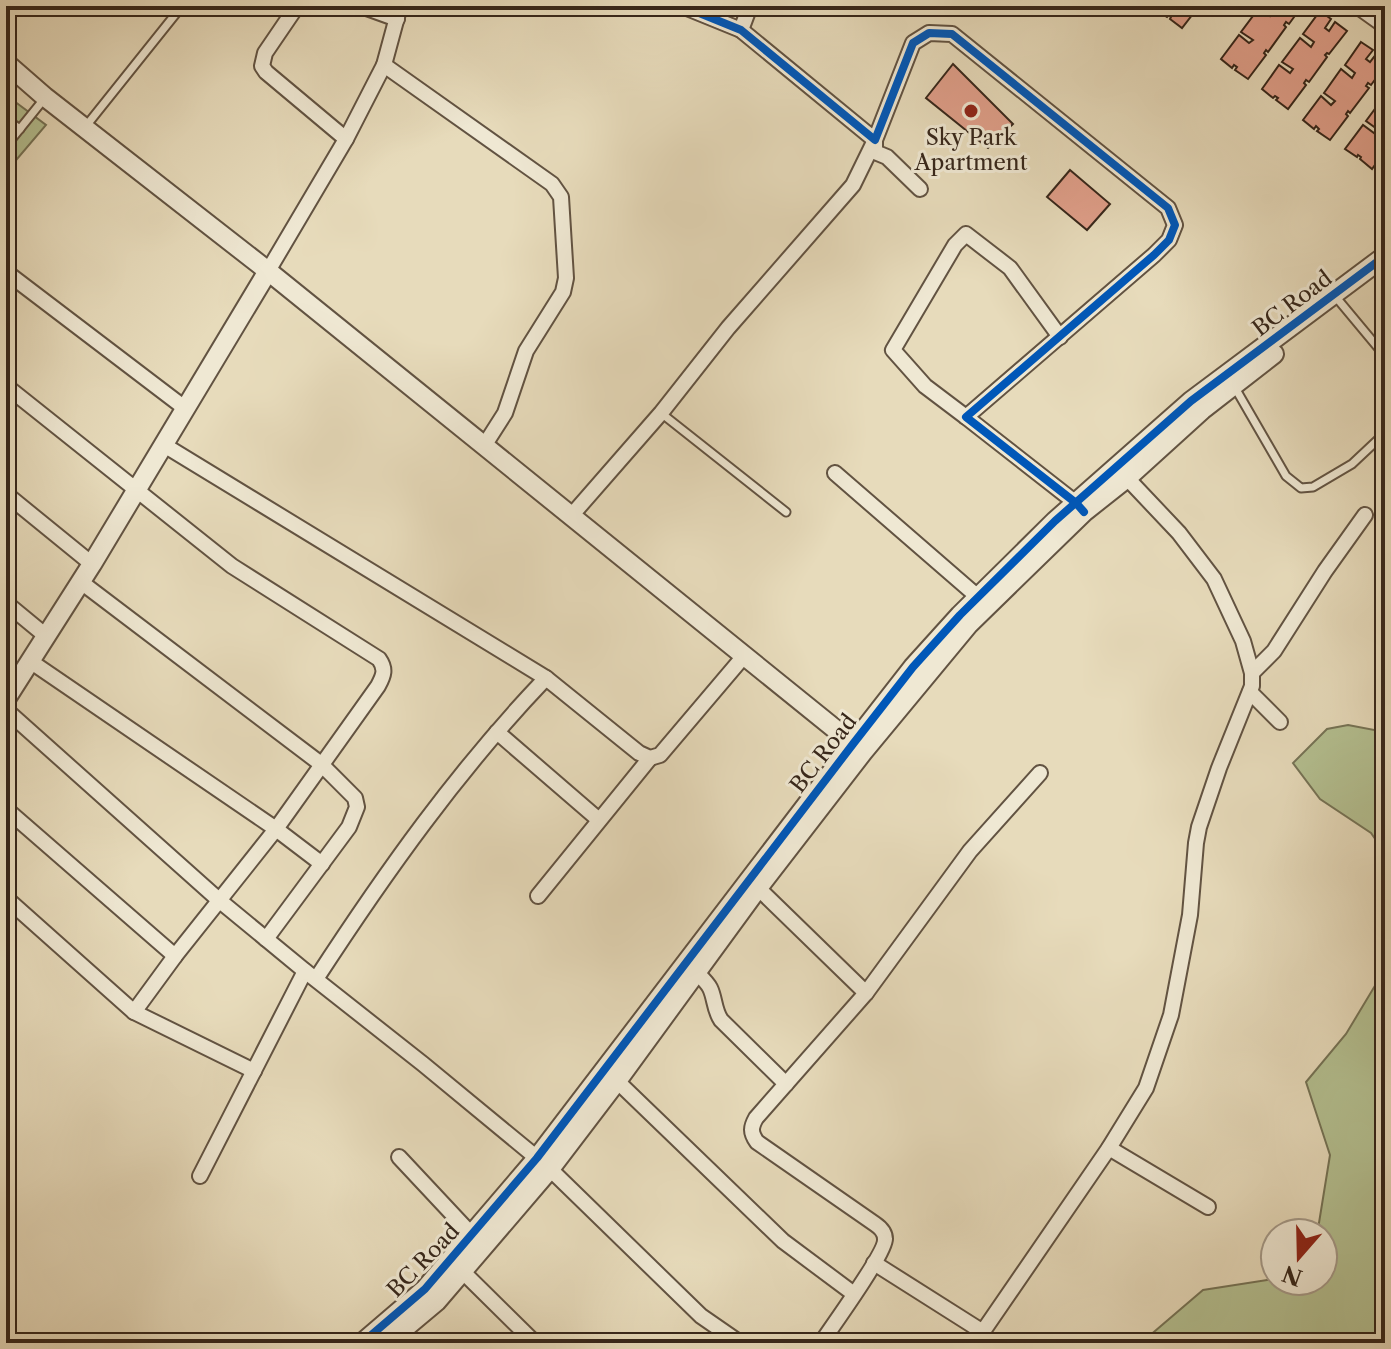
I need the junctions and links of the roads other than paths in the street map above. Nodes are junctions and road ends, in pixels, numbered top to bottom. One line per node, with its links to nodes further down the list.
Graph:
1 (182, 6): 14 (lane)
2 (297, 6): 16 (street)
3 (361, 6): 7 (street)
4 (682, 6): 9 (street)
5 (750, 6): 9 (street)
6 (1357, 6): 8 (street)
7 (398, 12): 11 (street)
8 (1385, 26)
9 (741, 30): 17 (street)
10 (6, 63): 12 (street)
11 (384, 65): 16 (street); 34 (street)
12 (45, 97): 14 (street); 15 (lane)
13 (6, 119): 15 (lane)
14 (84, 128): 21 (street)
15 (20, 129): 18 (lane)
16 (346, 139): 21 (street)
17 (875, 140): 19 (street); 25 (street); 30 (street)
18 (6, 146)
19 (920, 189)
20 (1385, 256): 24 (street, BC Road)
21 (268, 271): 29 (street); 34 (street)
22 (1385, 271): 24 (street, BC Road)
23 (6, 272): 29 (street)
24 (1337, 298): 26 (lane); 27 (street, BC Road); 39 (street, BC Road)
25 (1060, 337): 31 (street); 31 (street)
26 (1385, 356)
27 (1233, 385): 32 (lane); 36 (street, BC Road)
28 (6, 386): 37 (street)
29 (186, 409): 33 (street)
30 (661, 413): 40 (lane); 42 (street)
31 (966, 417): 39 (street)
32 (1385, 433)
33 (164, 445): 37 (street); 51 (street)
34 (484, 446): 42 (street)
35 (835, 473): 45 (street)
36 (1127, 478): 39 (street, BC Road); 50 (street)
37 (137, 489): 43 (street); 59 (street)
38 (6, 494): 43 (street)
39 (1080, 508): 45 (street, BC Road); 57 (street, BC Road)
40 (786, 512)
41 (1365, 515): 50 (street)
42 (571, 516): 48 (street)
43 (92, 564): 44 (street)
44 (81, 582): 47 (street); 59 (street)
45 (978, 597): 57 (street, BC Road)
46 (6, 603): 47 (street)
47 (46, 636): 49 (street)
48 (744, 656): 57 (street); 58 (street)
49 (30, 661): 53 (street); 63 (street)
50 (1252, 673): 52 (street)
51 (546, 678): 56 (street); 58 (street)
52 (1250, 692): 55 (street); 78 (street)
53 (6, 699)
54 (6, 710): 68 (street)
55 (1280, 722)
56 (497, 732): 62 (street); 72 (street)
57 (858, 748): 65 (street, BC Road); 80 (street, BC Road)
58 (650, 758): 62 (street)
59 (321, 764): 63 (street); 64 (street)
60 (1040, 773): 73 (street)
61 (6, 809): 70 (street)
62 (599, 820): 66 (street)
63 (276, 829): 64 (street); 68 (street)
64 (322, 864): 69 (street)
65 (758, 888): 71 (street, BC Road); 73 (street)
66 (538, 896)
67 (6, 898): 74 (street)
68 (220, 901): 69 (street); 70 (street)
69 (266, 939): 72 (street)
70 (175, 956): 74 (street)
71 (696, 972): 76 (street, BC Road); 77 (street)
72 (310, 975): 75 (street); 80 (street)
73 (866, 993): 77 (street)
74 (134, 1012): 75 (street)
75 (254, 1071): 81 (street)
76 (617, 1081): 80 (street, BC Road); 86 (street)
77 (786, 1084): 84 (street)
78 (1109, 1148): 82 (street); 87 (street)
79 (399, 1157): 83 (street)
80 (544, 1164): 83 (street, BC Road); 85 (street, BC Road); 91 (street)
81 (200, 1176)
82 (1208, 1207)
83 (472, 1235): 85 (street, BC Road)
84 (874, 1263): 86 (street); 87 (street)
85 (456, 1266): 88 (street, BC Road); 89 (street, BC Road); 90 (street)
86 (854, 1294): 92 (street)
87 (979, 1337)
88 (362, 1343)
89 (387, 1343)
90 (535, 1343)
91 (740, 1343)
92 (821, 1343)

